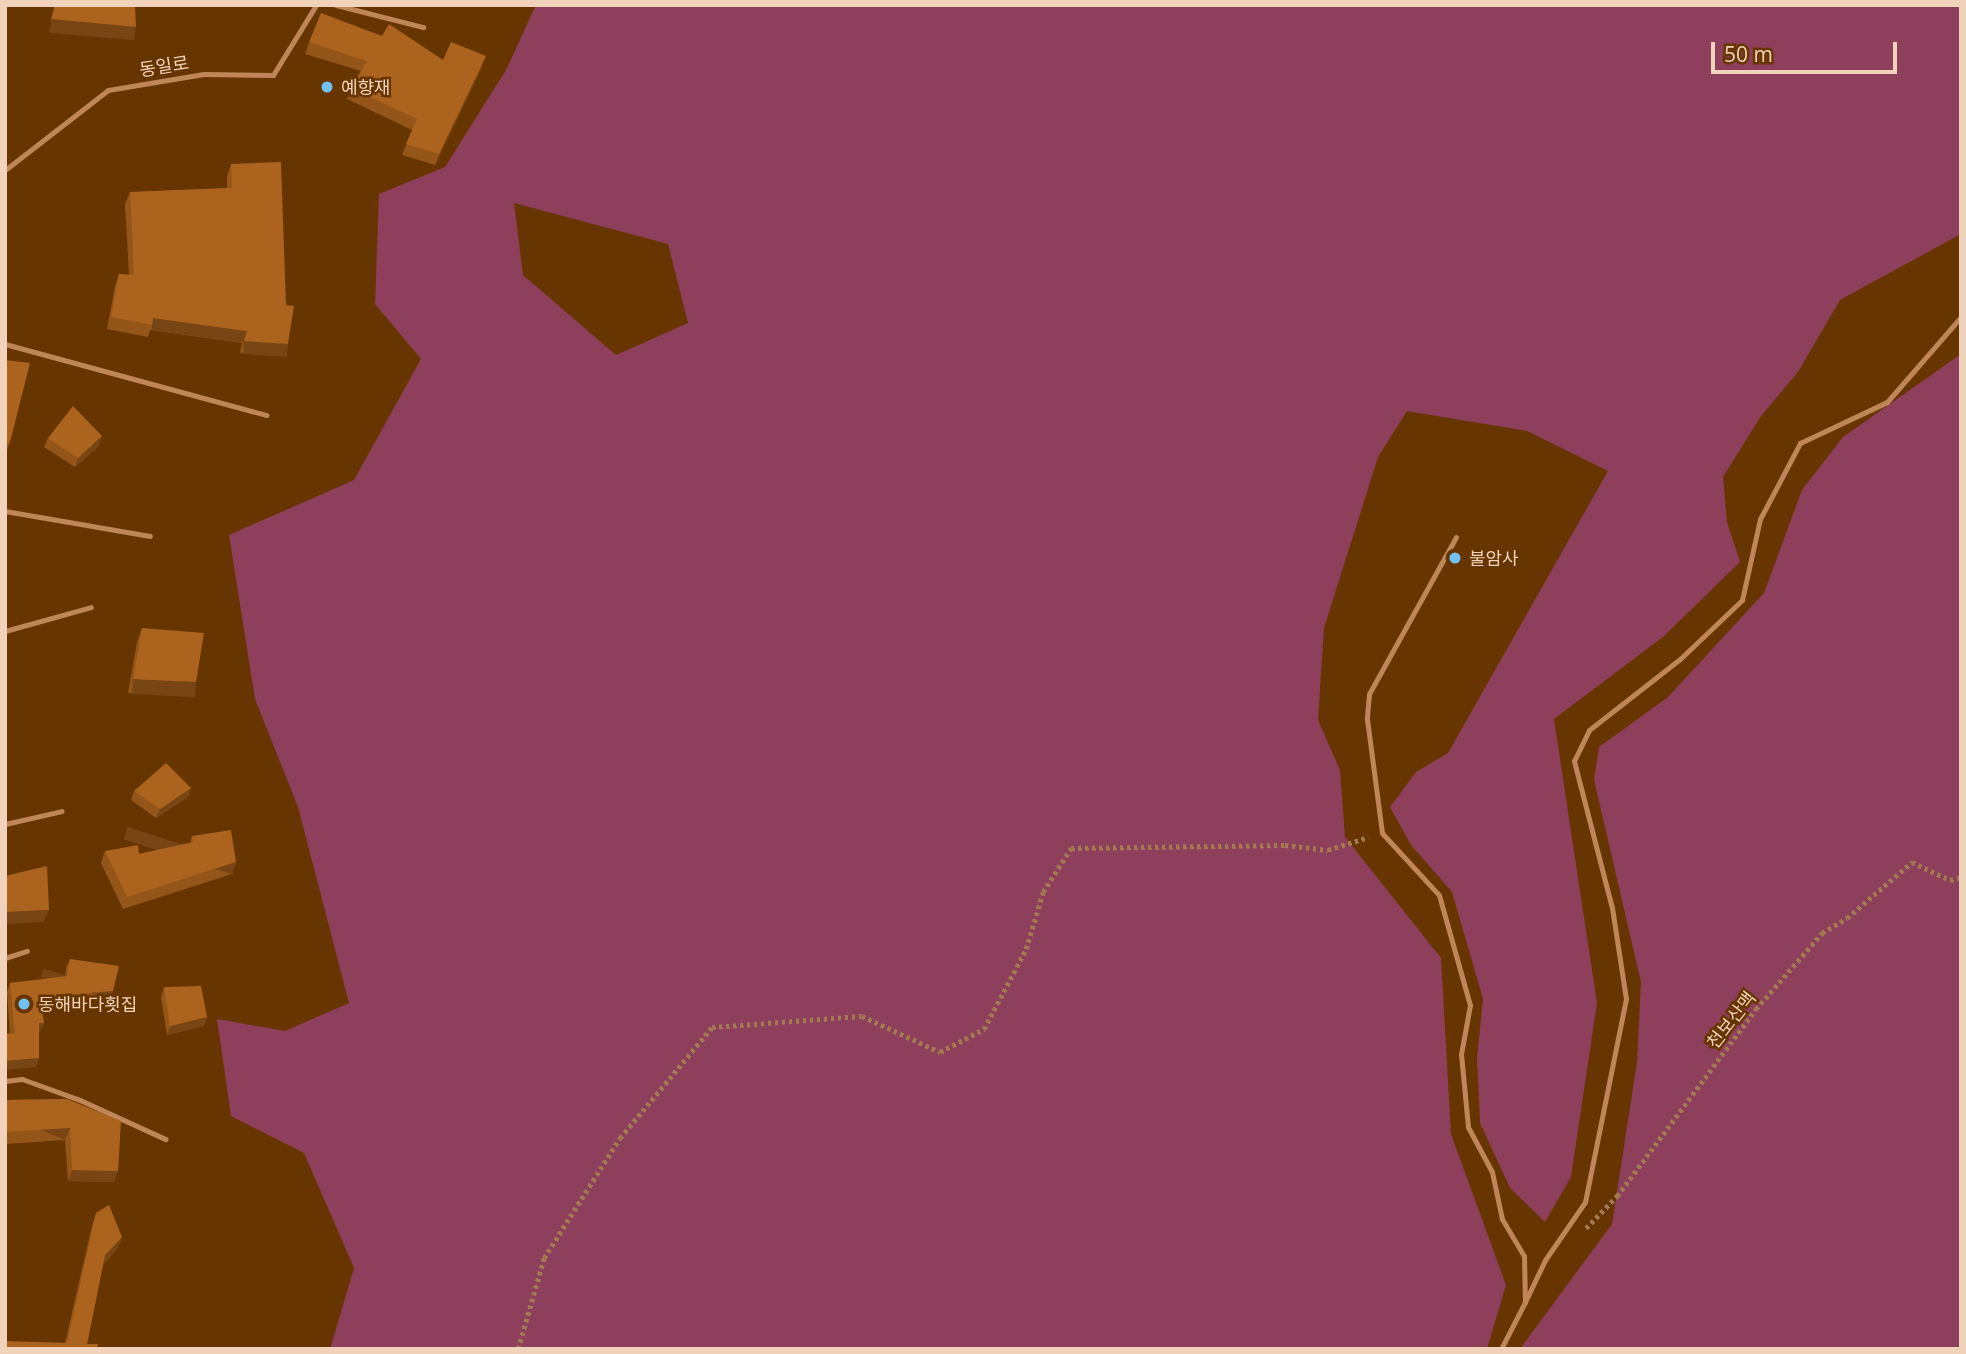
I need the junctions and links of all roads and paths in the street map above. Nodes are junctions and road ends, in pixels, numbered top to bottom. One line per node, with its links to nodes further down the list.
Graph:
1 (316, 5): 4 (lane, 동일로)
2 (336, 5): 3 (lane)
3 (423, 27)
4 (5, 170)
5 (1961, 317): 22 (lane)
6 (5, 344): 7 (lane)
7 (267, 415)
8 (5, 511): 9 (lane)
9 (150, 536)
10 (1456, 537): 15 (lane)
11 (91, 607): 12 (lane)
12 (5, 631)
13 (62, 811): 14 (lane)
14 (5, 824)
15 (1382, 833): 22 (lane); 23 (path)
16 (1961, 877): 21 (path, 천보산맥)
17 (27, 951): 18 (lane)
18 (5, 958)
19 (5, 1081): 20 (lane)
20 (165, 1139)
21 (1581, 1231)
22 (1525, 1302): 24 (lane)
23 (518, 1349)
24 (1501, 1349)

